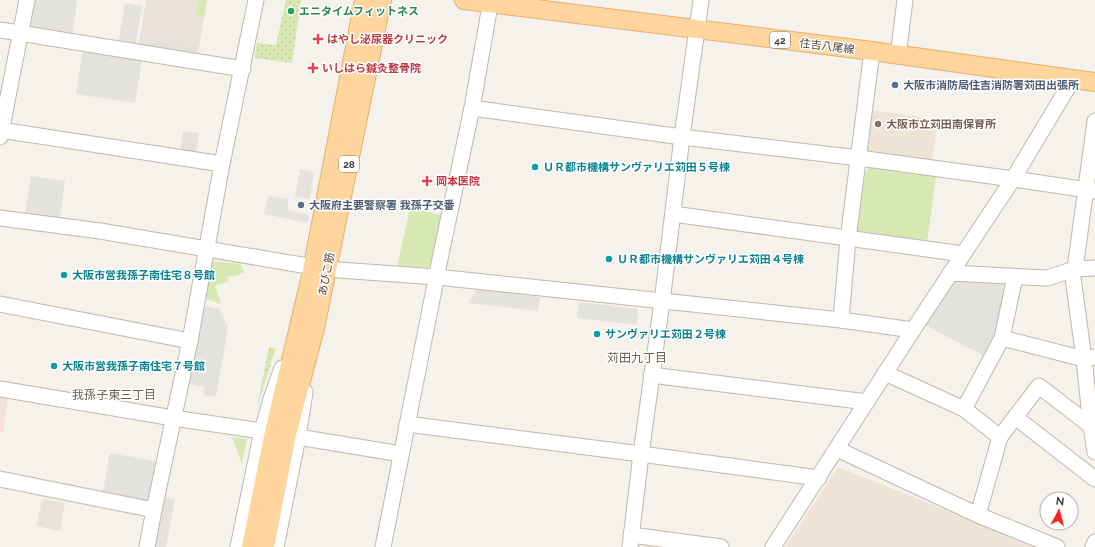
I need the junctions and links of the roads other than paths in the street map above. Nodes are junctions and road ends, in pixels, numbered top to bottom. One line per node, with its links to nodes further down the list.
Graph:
1 (27, 0): 11 (street)
2 (256, 0): 14 (street)
3 (364, 0): 30 (main road, あびこ筋 / 28)
4 (382, 0): 30 (main road, あびこ筋 / 28)
5 (464, 0): 8 (main road, 住吉八尾線 / 42)
6 (702, 0): 9 (street)
7 (905, 0): 13 (street)
8 (490, 2): 9 (main road, 住吉八尾線 / 42); 17 (street)
9 (698, 29): 12 (main road, 住吉八尾線 / 42); 20 (street)
10 (0, 30): 11 (street)
11 (21, 33): 14 (street); 19 (street)
12 (872, 51): 13 (main road, 住吉八尾線 / 42); 21 (street)
13 (898, 56): 15 (main road, 住吉八尾線 / 42)
14 (243, 69): 22 (street)
15 (1073, 79): 16 (main road, 住吉八尾線 / 42); 23 (street)
16 (1095, 82)
17 (472, 108): 20 (street); 34 (street)
18 (1095, 121): 24 (street)
19 (1, 132): 22 (street)
20 (682, 137): 21 (street); 25 (street)
21 (859, 158): 23 (street); 27 (street)
22 (222, 164): 28 (street)
23 (1013, 179): 24 (street); 29 (street)
24 (1091, 191): 32 (street)
25 (673, 214): 27 (street); 36 (street)
26 (0, 218): 28 (street)
27 (848, 239): 29 (street); 39 (street)
28 (207, 249): 30 (street); 43 (street)
29 (963, 254): 33 (street)
30 (320, 268): 34 (street); 38 (main road, あびこ筋 / 28); 40 (main road, あびこ筋 / 28)
31 (1095, 268): 32 (street)
32 (1074, 269): 35 (street); 44 (street)
33 (950, 274): 35 (street); 41 (street)
34 (437, 277): 36 (street); 52 (street)
35 (1015, 277): 42 (street)
36 (662, 302): 39 (street); 46 (street)
37 (0, 304): 43 (street)
38 (302, 313): 54 (street); 70 (main road, あびこ筋 / 28)
39 (841, 320): 41 (street)
40 (315, 328): 55 (street); 71 (main road, あびこ筋 / 28)
41 (913, 330): 45 (street)
42 (1002, 338): 44 (street); 49 (street)
43 (190, 341): 51 (street)
44 (1090, 358): 53 (street)
45 (885, 373): 48 (street); 49 (street)
46 (651, 375): 48 (street); 60 (street)
47 (0, 389): 51 (street)
48 (867, 402): 57 (street)
49 (964, 409): 56 (street)
50 (1015, 417): 53 (street); 56 (street); 63 (street)
51 (173, 418): 54 (street); 64 (street)
52 (407, 424): 59 (street); 60 (street)
53 (1091, 426): 58 (street)
54 (262, 431): 69 (street)
55 (298, 437): 59 (street); 72 (street)
56 (1000, 437): 65 (street)
57 (837, 449): 61 (street); 65 (street)
58 (1095, 452)
59 (401, 454): 73 (street)
60 (641, 454): 61 (street); 66 (street)
61 (819, 478): 75 (street)
62 (0, 479): 64 (street)
63 (1095, 479)
64 (154, 510): 68 (street)
65 (978, 515): 76 (street)
66 (631, 541): 74 (street)
67 (1095, 542): 77 (street)
68 (147, 547)
69 (238, 547)
70 (251, 547)
71 (266, 547)
72 (276, 547)
73 (383, 547)
74 (721, 547)
75 (773, 547)
76 (1057, 547)
77 (1093, 547)

